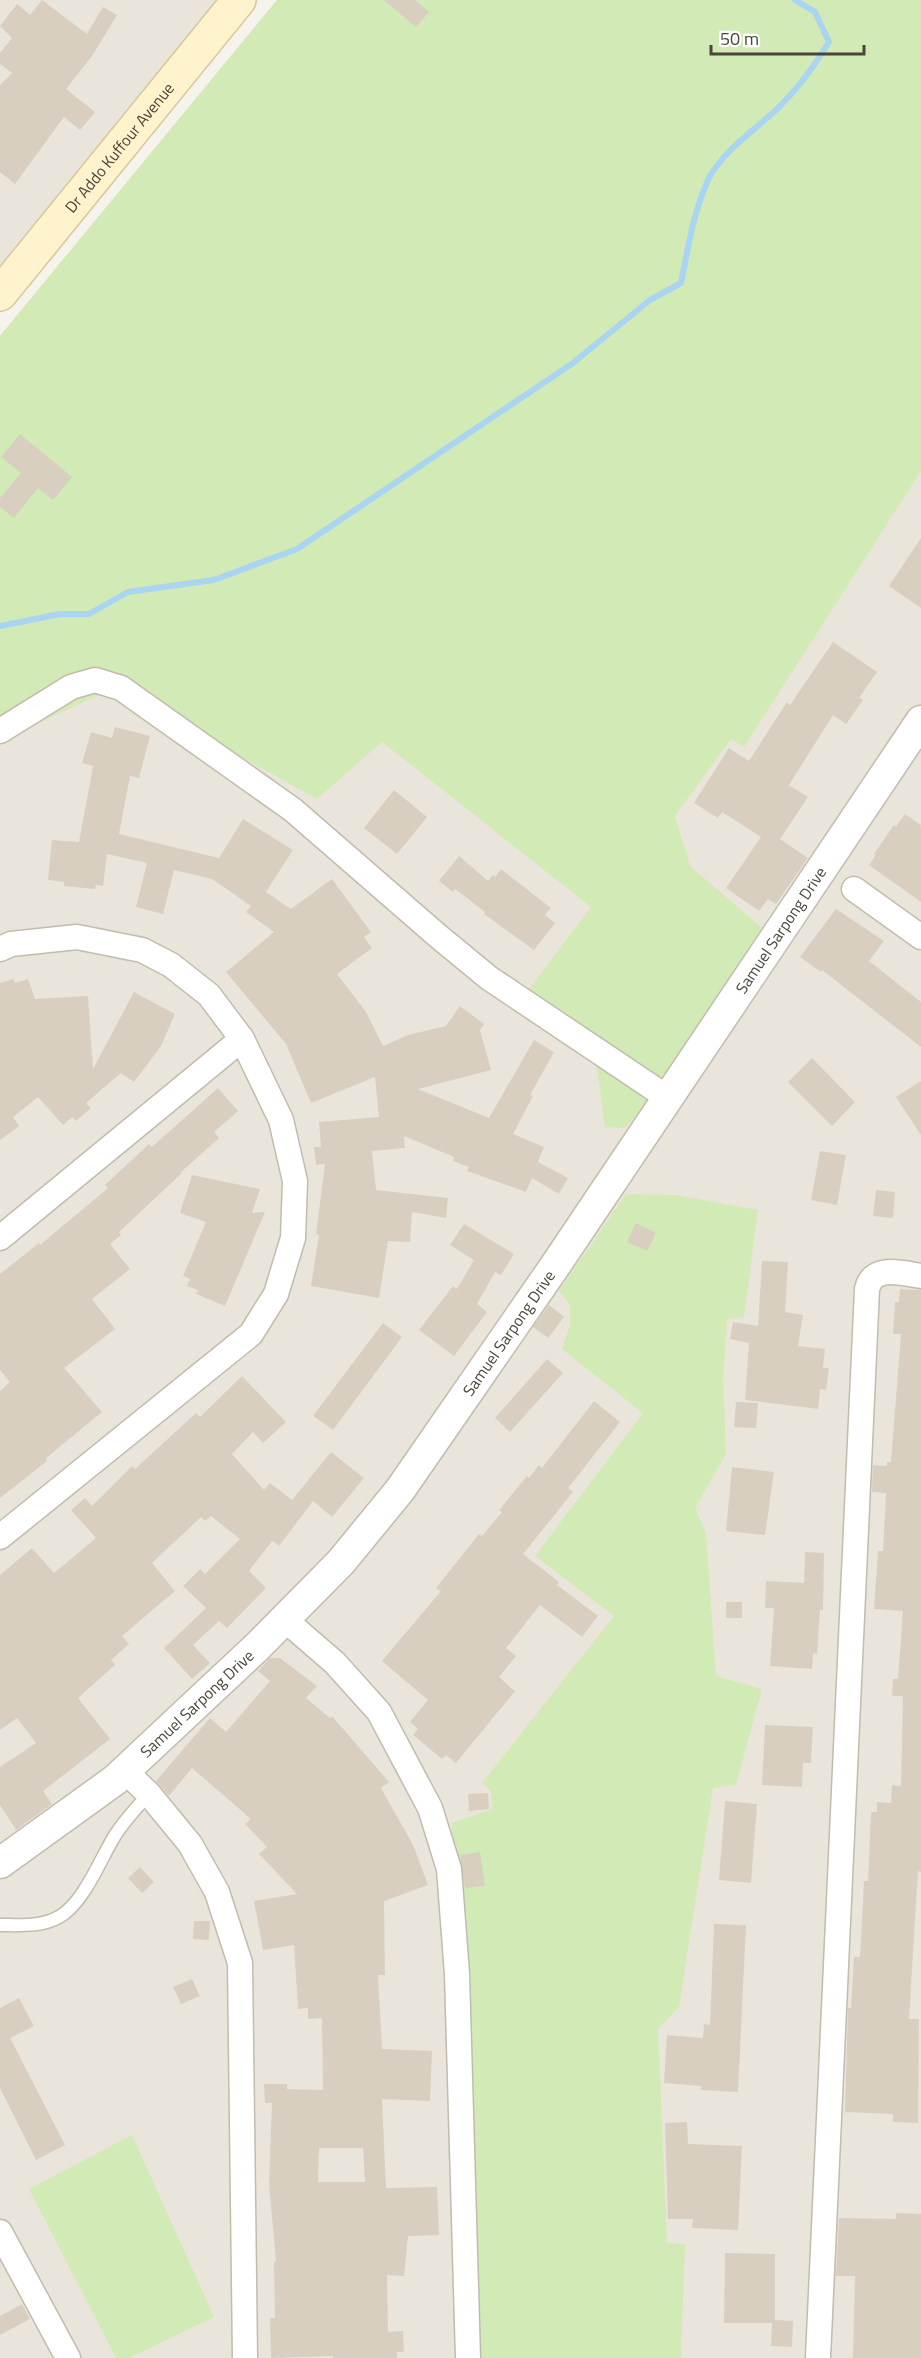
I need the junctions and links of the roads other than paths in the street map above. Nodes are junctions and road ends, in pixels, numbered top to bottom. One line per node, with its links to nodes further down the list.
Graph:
1 (239, 0): 2 (main road, Dr Addo Kuffour Avenue)
2 (0, 294)
3 (921, 721): 9 (street, Samuel Sarpong Drive)
4 (0, 731): 9 (street)
5 (854, 889): 6 (street)
6 (921, 937)
7 (0, 949): 8 (street)
8 (242, 1039): 10 (street); 12 (street)
9 (668, 1098): 13 (street, Samuel Sarpong Drive)
10 (0, 1238)
11 (921, 1276): 22 (street)
12 (0, 1537)
13 (283, 1618): 14 (street, Samuel Sarpong Drive); 21 (street)
14 (125, 1771): 15 (street); 16 (street, Samuel Sarpong Drive)
15 (148, 1794): 17 (lane); 20 (street)
16 (0, 1863)
17 (0, 1925)
18 (0, 2232): 19 (street)
19 (68, 2358)
20 (244, 2358)
21 (468, 2358)
22 (818, 2358)

